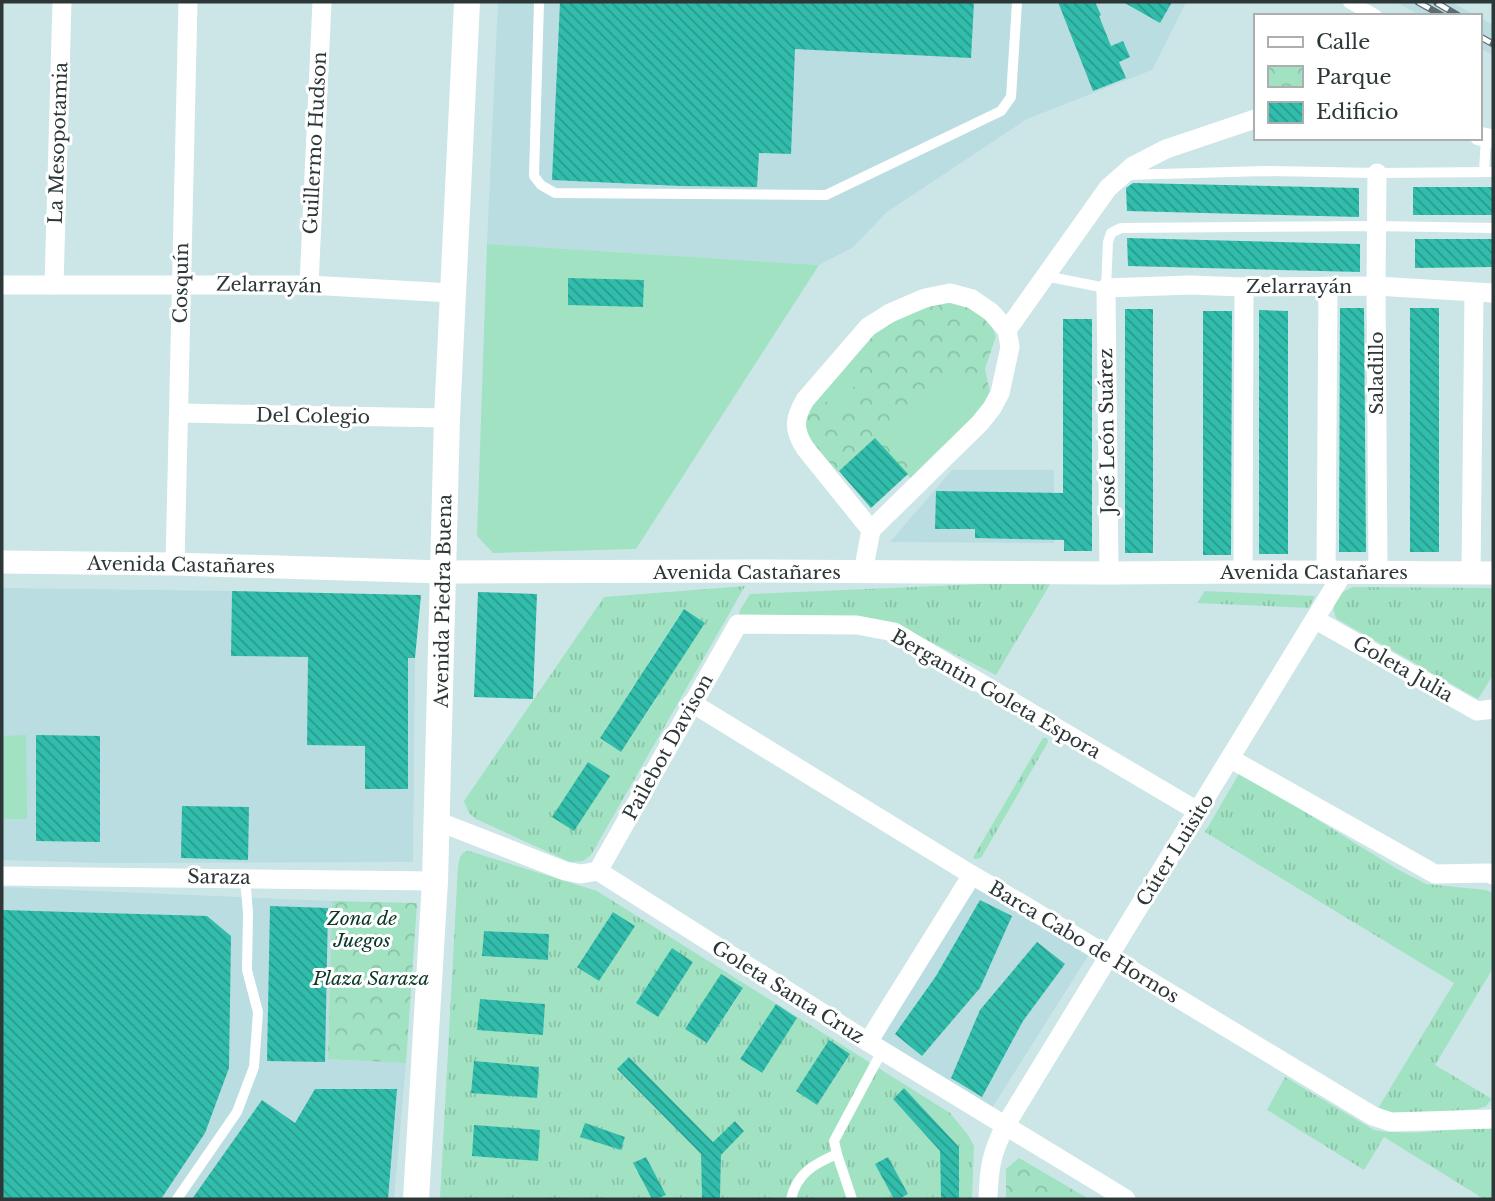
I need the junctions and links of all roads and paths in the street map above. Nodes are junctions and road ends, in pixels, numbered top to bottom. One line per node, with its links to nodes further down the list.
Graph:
1 (62, 2): 18 (street, La Mesopotamia)
2 (188, 2): 19 (street, Cosquín)
3 (322, 2): 20 (street, Guillermo Hudson)
4 (467, 2): 25 (main road, Avenida Piedra Buena)
5 (539, 2): 6 (lane)
6 (1017, 2)
7 (1350, 2): 8 (street)
8 (1371, 14)
9 (1254, 119): 13 (street)
10 (1486, 137): 11 (lane)
11 (1489, 172): 12 (lane)
12 (1377, 173): 13 (lane); 14 (street, Saladillo)
13 (1122, 176): 16 (street)
14 (1377, 226): 15 (lane); 23 (street, Saladillo); 24 (lane)
15 (1493, 228)
16 (1045, 276): 24 (lane); 27 (street)
17 (2, 285): 18 (street, Zelarrayán)
18 (54, 285): 19 (street, Zelarrayán)
19 (180, 285): 20 (street, Zelarrayán); 28 (street, Cosquín)
20 (309, 285): 25 (street, Zelarrayán)
21 (1244, 286): 22 (street, Zelarrayán); 24 (street, Zelarrayán); 35 (street)
22 (1328, 286): 23 (street, Zelarrayán); 38 (street)
23 (1376, 286): 26 (street, Zelarrayán); 36 (street, Saladillo)
24 (1105, 288): 37 (street, José León Suárez)
25 (452, 293): 29 (main road, Avenida Piedra Buena)
26 (1483, 293): 39 (street)
27 (1007, 330): 30 (street); 30 (street)
28 (180, 413): 29 (street, Del Colegio); 32 (street, Cosquín)
29 (447, 418): 33 (main road, Avenida Piedra Buena)
30 (871, 530): 34 (street)
31 (2, 562): 32 (street, Avenida Castañares)
32 (176, 564): 33 (street, Avenida Castañares)
33 (443, 572): 34 (street, Avenida Castañares); 46 (main road, Avenida Piedra Buena)
34 (863, 572): 37 (street, Avenida Castañares)
35 (1243, 572): 37 (street, Avenida Castañares); 38 (street, Avenida Castañares)
36 (1378, 572): 38 (street, Avenida Castañares); 39 (street, Avenida Castañares)
37 (1109, 573)
38 (1335, 573): 40 (street, Cúter Luisito)
39 (1482, 573)
40 (1316, 620): 43 (street, Goleta Julia); 44 (street, Cúter Luisito)
41 (738, 624): 42 (street, Pailebot Davison); 45 (street, Bergantin Goleta Espora)
42 (692, 703): 47 (street, Pailebot Davison); 48 (street, Barca Cabo de Hornos)
43 (1493, 709)
44 (1231, 759): 45 (street, Cúter Luisito); 49 (street)
45 (1199, 812): 53 (street, Cúter Luisito)
46 (437, 821): 47 (street); 52 (main road, Avenida Piedra Buena)
47 (598, 871): 54 (street, Goleta Santa Cruz)
48 (972, 875): 53 (street, Barca Cabo de Hornos); 54 (street)
49 (1493, 875)
50 (2, 876): 51 (street, Saraza)
51 (245, 878): 52 (street, Saraza); 58 (lane)
52 (435, 881): 59 (main road, Avenida Piedra Buena)
53 (1109, 957): 55 (street, Barca Cabo de Hornos); 56 (street, Cúter Luisito)
54 (875, 1047): 56 (street, Goleta Santa Cruz); 57 (lane)
55 (1493, 1119)
56 (1005, 1126): 62 (street, Cúter Luisito); 63 (street, Goleta Santa Cruz)
57 (837, 1154): 60 (lane); 61 (lane)
58 (177, 1199)
59 (416, 1199)
60 (791, 1199)
61 (852, 1199)
62 (988, 1199)
63 (1126, 1199)

